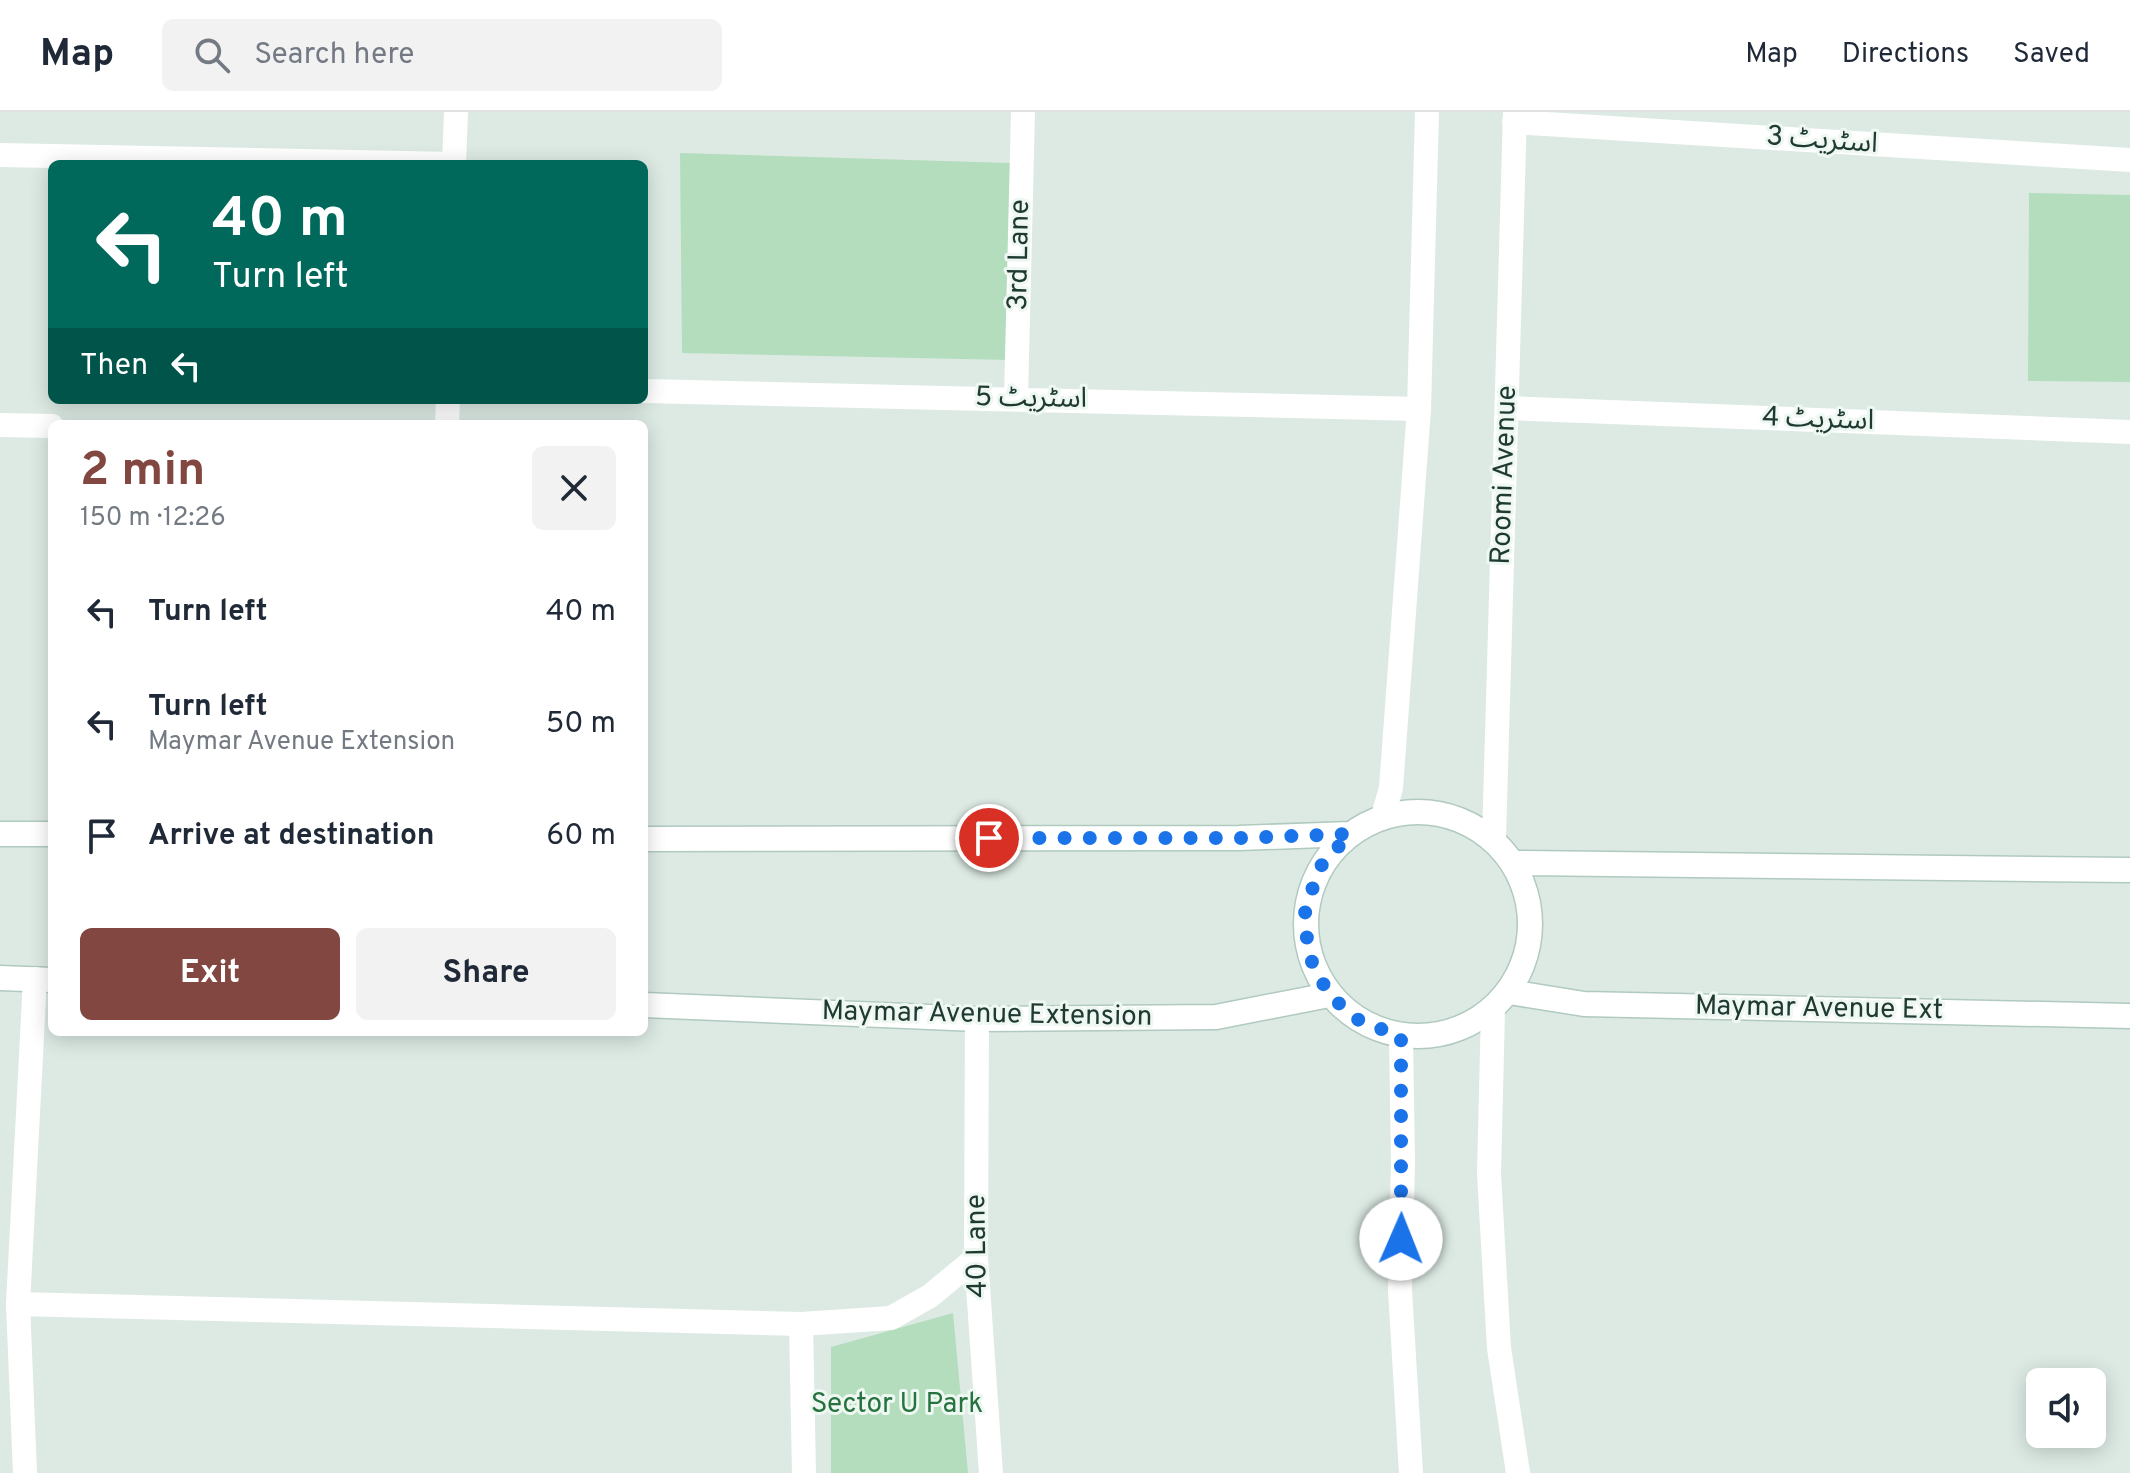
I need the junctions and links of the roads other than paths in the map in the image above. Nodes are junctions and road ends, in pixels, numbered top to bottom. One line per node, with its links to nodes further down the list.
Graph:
1 (456, 112): 7 (street)
2 (1023, 112): 10 (street, 3rd Lane)
3 (1427, 112): 12 (street)
4 (1515, 117): 8 (street, اسٹریٹ 3); 11 (street, Roomi Avenue)
5 (0, 155): 6 (street)
6 (252, 160)
7 (454, 160)
8 (2130, 160)
9 (648, 391): 10 (street, اسٹریٹ 5)
10 (1016, 399): 12 (street, اسٹریٹ 5)
11 (1507, 408): 15 (street, اسٹریٹ 4); 20 (street, Roomi Avenue)
12 (1419, 409): 16 (street)
13 (0, 425): 14 (street)
14 (48, 426)
15 (2130, 432)
16 (1383, 816): 19 (street); 20 (street)
17 (0, 834): 18 (street)
18 (48, 834)
19 (1350, 834): 21 (street); 26 (street)
20 (1494, 838): 22 (street)
21 (648, 839)
22 (1515, 863): 23 (street); 27 (street)
23 (2130, 870)
24 (0, 978): 25 (street)
25 (44, 980): 33 (street)
26 (1329, 995): 30 (street, Maymar Avenue Extension); 31 (street)
27 (1501, 1001): 29 (street, Maymar Avenue Ext); 31 (street); 39 (street)
28 (648, 1005): 30 (street, Maymar Avenue Extension)
29 (2130, 1016)
30 (977, 1019): 32 (street, 40 Lane)
31 (1401, 1036): 38 (street)
32 (976, 1258): 34 (street); 37 (street, 40 Lane)
33 (18, 1304): 34 (street); 35 (street)
34 (801, 1324): 36 (street)
35 (25, 1473)
36 (804, 1473)
37 (991, 1473)
38 (1411, 1473)
39 (1518, 1473)

